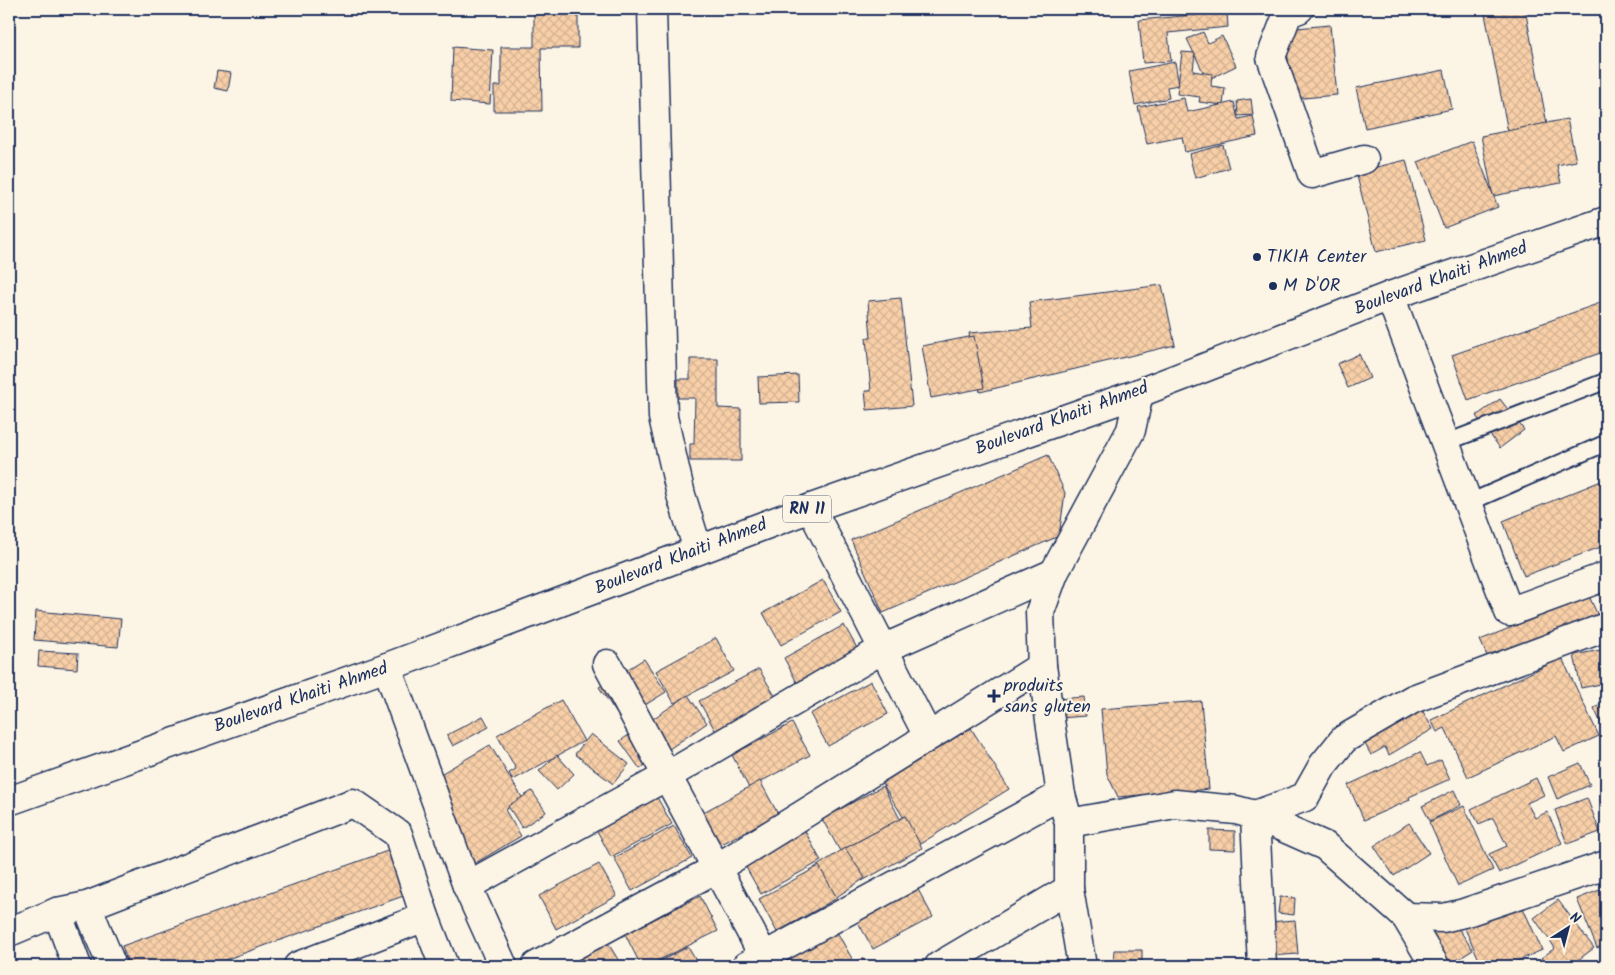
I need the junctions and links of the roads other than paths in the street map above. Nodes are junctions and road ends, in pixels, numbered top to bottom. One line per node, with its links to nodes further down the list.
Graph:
1 (652, 9): 12 (main road)
2 (1299, 9): 3 (main road)
3 (1364, 159)
4 (1606, 221): 5 (main road, Boulevard Khaiti Ahmed / RN 11)
5 (1390, 296): 7 (main road, Boulevard Khaiti Ahmed / RN 11); 8 (main road)
6 (1606, 382): 8 (lane)
7 (1138, 392): 11 (main road, Boulevard Khaiti Ahmed / RN 11); 13 (main road)
8 (1445, 442): 10 (main road)
9 (1606, 443): 10 (lane)
10 (1468, 503): 14 (main road)
11 (811, 508): 12 (main road, Boulevard Khaiti Ahmed / RN 11); 16 (main road)
12 (698, 550): 19 (main road, Boulevard Khaiti Ahmed / RN 11)
13 (1054, 573): 16 (main road); 18 (main road)
14 (1606, 576)
15 (1606, 626): 24 (main road)
16 (883, 649): 20 (main road); 21 (main road)
17 (606, 664): 21 (main road)
18 (1042, 666): 20 (main road); 22 (main road)
19 (387, 667): 23 (main road, Boulevard Khaiti Ahmed / RN 11); 28 (main road)
20 (928, 736): 27 (main road)
21 (667, 776): 27 (main road); 28 (main road)
22 (1061, 795): 25 (main road); 35 (main road)
23 (9, 800)
24 (1256, 815): 25 (main road); 33 (main road); 44 (main road)
25 (1069, 823): 29 (main road)
26 (1606, 866): 33 (main road)
27 (717, 868): 35 (main road); 41 (main road)
28 (467, 886): 40 (main road)
29 (1068, 889): 42 (main road); 43 (main road)
30 (87, 906): 31 (main road); 32 (main road); 37 (main road)
31 (57, 912): 34 (main road); 36 (main road)
32 (425, 917): 38 (main road); 39 (main road)
33 (1406, 918): 45 (main road)
34 (9, 932)
35 (760, 963)
36 (78, 966)
37 (112, 966)
38 (298, 966)
39 (444, 966)
40 (503, 966)
41 (536, 966)
42 (938, 966)
43 (1082, 966)
44 (1262, 966)
45 (1435, 966)

